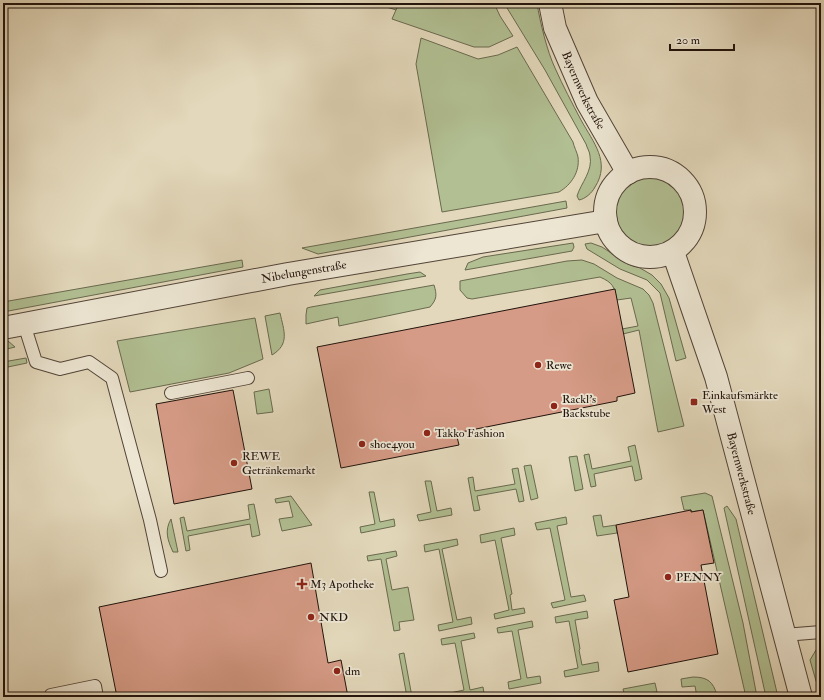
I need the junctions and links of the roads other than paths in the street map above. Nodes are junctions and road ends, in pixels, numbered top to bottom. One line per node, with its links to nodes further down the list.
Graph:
1 (550, 3): 2 (street, Bayernwerkstraße)
2 (628, 173): 3 (street); 4 (street)
3 (606, 221): 4 (street); 5 (street, Nibelungenstraße)
4 (673, 252): 10 (street, Bayernwerkstraße)
5 (13, 326): 8 (lane)
6 (248, 378): 7 (lane)
7 (171, 393)
8 (161, 571)
9 (821, 632): 10 (lane)
10 (784, 635): 11 (street, Bayernwerkstraße)
11 (802, 696)
12 (51, 697): 13 (lane)
13 (97, 697)

